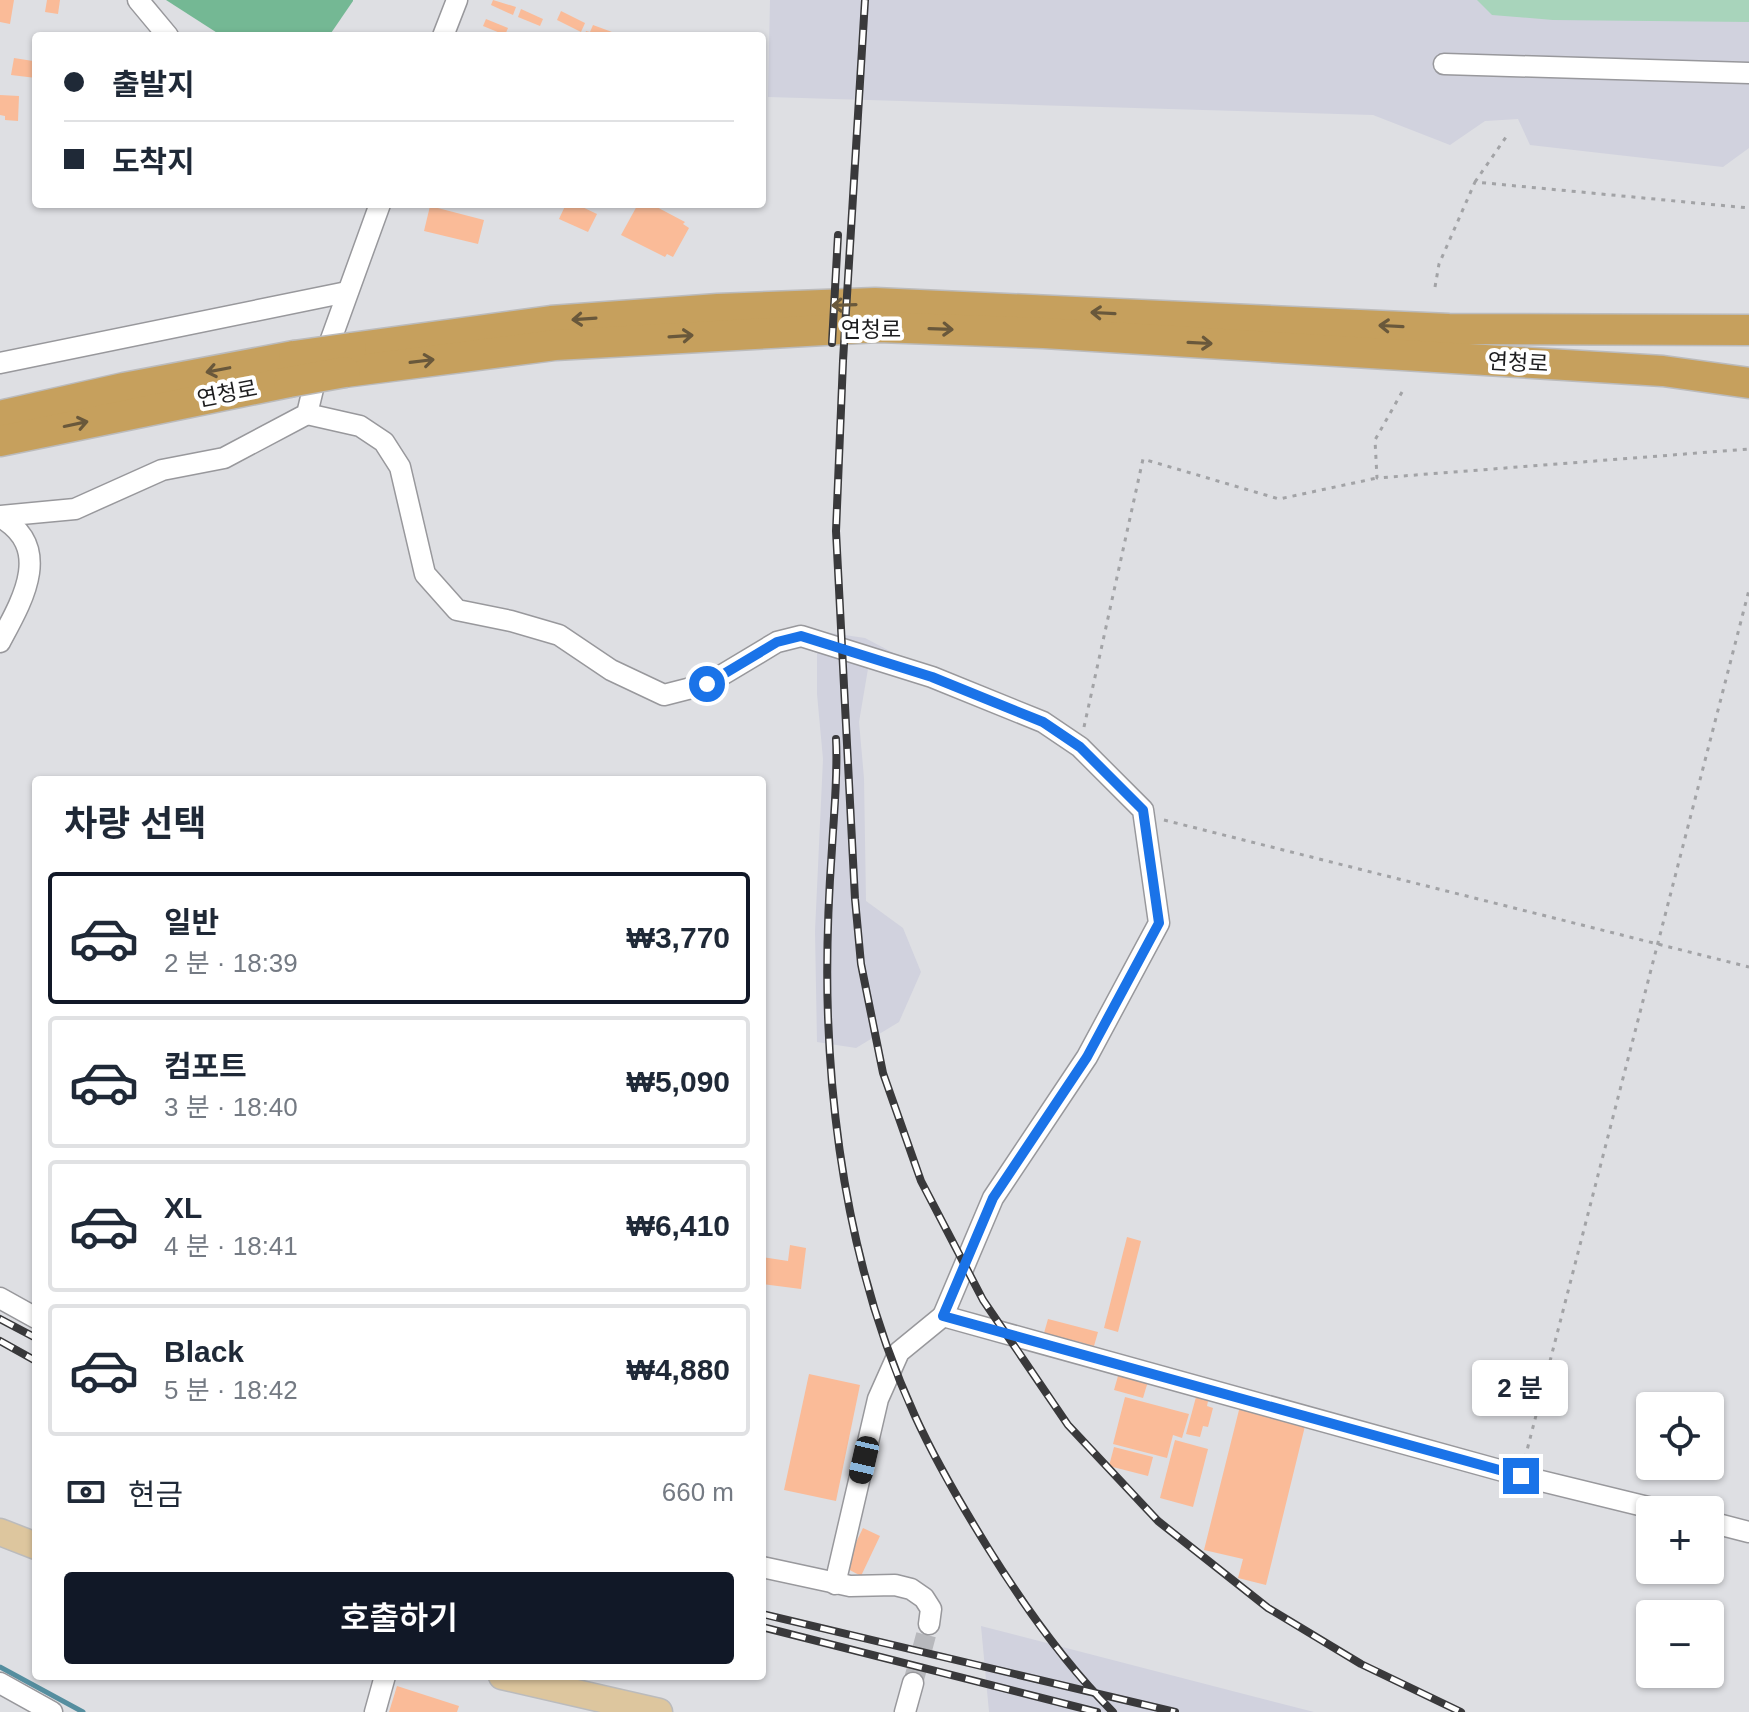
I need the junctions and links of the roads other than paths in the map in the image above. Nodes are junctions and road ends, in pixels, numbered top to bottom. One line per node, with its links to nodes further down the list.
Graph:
1 (138, 0): 3 (street)
2 (457, 0): 4 (street)
3 (165, 32)
4 (445, 32)
5 (1444, 64): 6 (street)
6 (1740, 73)
7 (378, 208): 8 (street)
8 (347, 292): 13 (street); 18 (street)
9 (1449, 329): 10 (highway, 연청로); 11 (highway); 12 (highway, 연청로, one-way to 12)
10 (1749, 330)
11 (1749, 346)
12 (348, 360): 14 (highway, 연청로, bridge); 15 (highway, 연청로, one-way to 15)
13 (0, 363)
14 (292, 369): 19 (highway, 연청로, one-way to 19); 20 (highway, 연청로, one-way to 14)
15 (1663, 371): 16 (highway); 17 (highway, 연청로)
16 (1749, 374)
17 (1749, 383)
18 (307, 414): 21 (street); 25 (street)
19 (0, 416)
20 (0, 441)
21 (0, 517): 22 (street)
22 (0, 642)
23 (0, 1298): 24 (street)
24 (32, 1316)
25 (943, 1316): 26 (street); 32 (street)
26 (1636, 1504)
27 (1724, 1526): 29 (street)
28 (0, 1532): 30 (main road)
29 (1749, 1532)
30 (32, 1544)
31 (766, 1568): 32 (street)
32 (835, 1584): 33 (street)
33 (929, 1624)
34 (384, 1680): 39 (street)
35 (519, 1680): 40 (main road)
36 (0, 1683): 38 (street)
37 (913, 1683): 41 (street)
38 (52, 1712)
39 (375, 1712)
40 (659, 1712)
41 (905, 1712)

